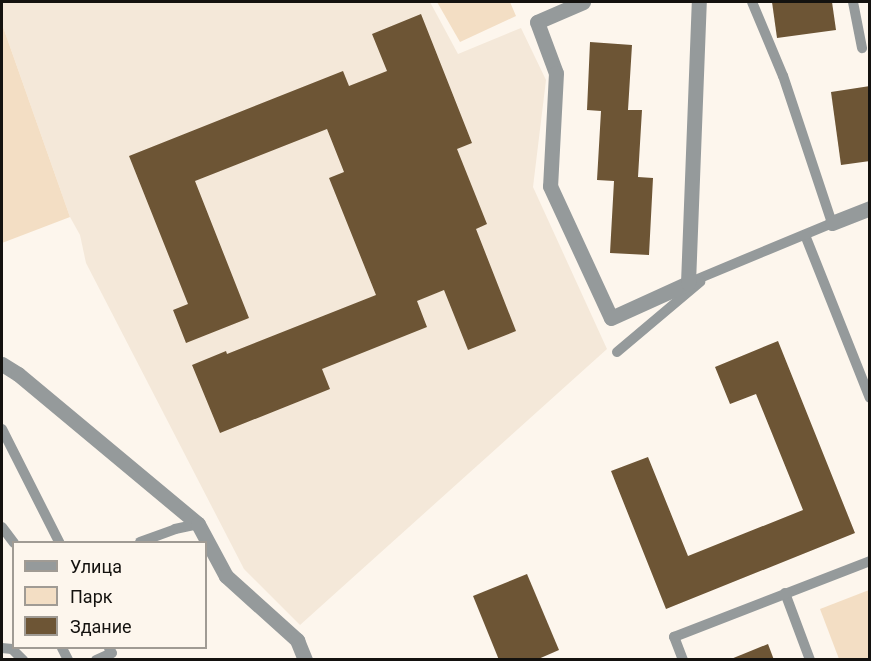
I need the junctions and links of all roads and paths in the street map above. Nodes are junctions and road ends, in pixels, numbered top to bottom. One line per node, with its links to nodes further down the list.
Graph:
1 (583, 2): 10 (street)
2 (699, 2): 10 (street)
3 (752, 2): 7 (lane)
4 (853, 2): 5 (lane)
5 (862, 48)
6 (870, 208): 7 (street)
7 (832, 223): 8 (lane)
8 (805, 235): 9 (lane); 13 (lane)
9 (714, 272): 10 (lane); 11 (lane)
10 (688, 283)
11 (617, 352)
12 (2, 364): 15 (street)
13 (870, 398)
14 (2, 429): 18 (lane)
15 (198, 524): 19 (lane); 26 (street)
16 (2, 527): 17 (lane)
17 (12, 541)
18 (58, 541)
19 (145, 541)
20 (870, 561): 21 (lane)
21 (785, 593): 27 (lane); 28 (lane)
22 (2, 648): 24 (lane)
23 (110, 649): 25 (lane)
24 (23, 660)
25 (96, 660)
26 (305, 660)
27 (682, 660)
28 (810, 660)

